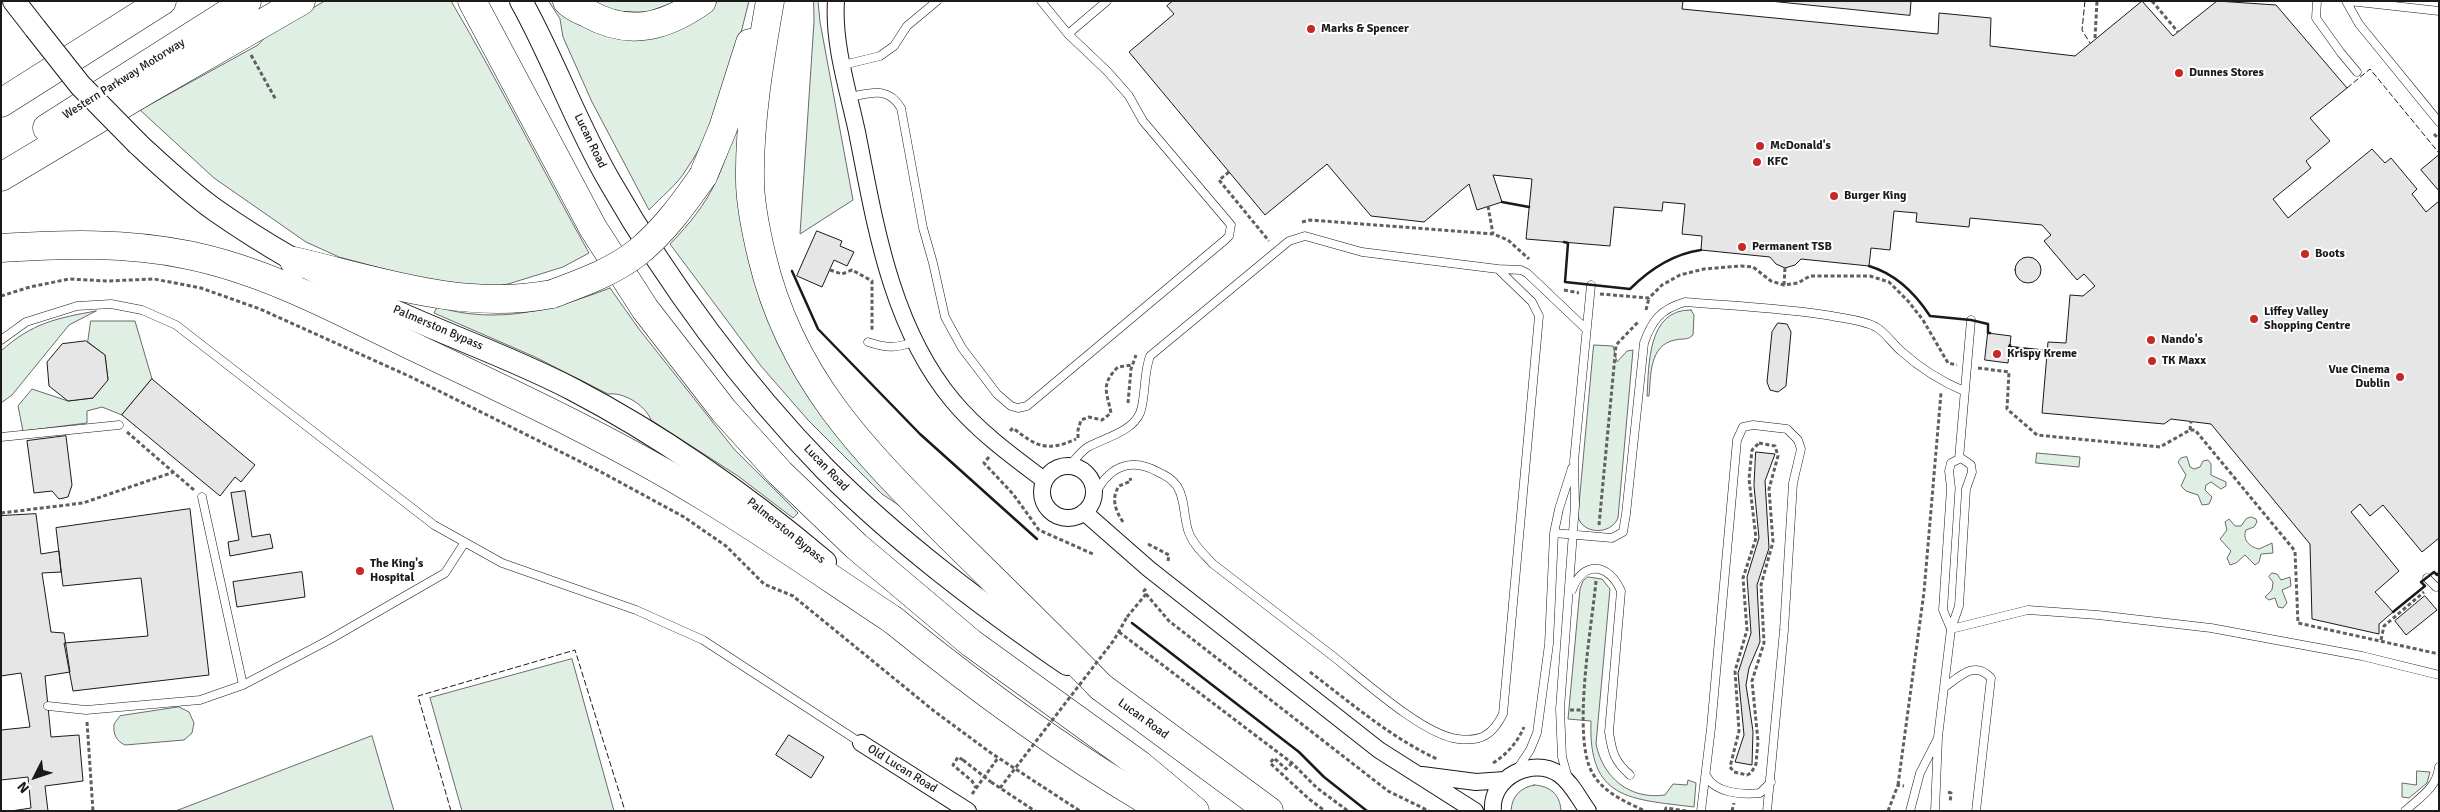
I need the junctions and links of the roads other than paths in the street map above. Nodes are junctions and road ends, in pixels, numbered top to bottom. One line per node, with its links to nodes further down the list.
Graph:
1 (14, 1): 27 (main road, Palmerston Bypass, bridge)
2 (162, 1): 22 (highway)
3 (246, 1): 24 (highway, Western Parkway Motorway)
4 (301, 1): 25 (highway)
5 (472, 1): 69 (highway)
6 (521, 1): 55 (main road, Lucan Road)
7 (567, 1): 8 (highway)
8 (702, 1)
9 (763, 1): 27 (highway, bridge)
10 (770, 1): 55 (highway)
11 (836, 1): 19 (street)
12 (937, 1): 19 (lane)
13 (1041, 1): 18 (lane)
14 (1107, 1): 18 (lane)
15 (2317, 1): 20 (lane)
16 (2348, 1): 17 (lane); 23 (lane)
17 (2439, 11)
18 (1068, 34): 21 (lane)
19 (843, 65): 21 (street)
20 (2357, 72)
21 (850, 97): 33 (street)
22 (1, 103)
23 (2439, 122)
24 (1, 157)
25 (1, 177)
26 (1, 248): 51 (highway)
27 (294, 260): 51 (main road, Palmerston Bypass)
28 (1498, 268): 31 (lane); 40 (lane); 43 (lane)
29 (1590, 289): 31 (lane)
30 (1971, 320): 35 (lane)
31 (1586, 329): 39 (lane)
32 (1, 340): 47 (lane)
33 (915, 341): 34 (lane); 41 (street)
34 (870, 343)
35 (1964, 391): 38 (lane); 46 (lane)
36 (120, 425): 37 (lane)
37 (1, 437)
38 (1959, 459): 52 (lane); 52 (lane)
39 (1574, 461): 45 (lane); 46 (lane)
40 (1069, 466): 41 (street); 43 (street)
41 (1044, 480): 44 (street)
42 (202, 497): 54 (lane)
43 (1094, 497): 44 (street)
44 (1084, 512): 61 (street)
45 (1554, 533): 46 (lane); 64 (lane)
46 (1572, 534): 50 (lane)
47 (465, 542): 54 (lane); 59 (lane)
48 (2427, 578): 49 (lane)
49 (2436, 587)
50 (1570, 598): 63 (lane); 66 (lane)
51 (893, 620): 68 (highway)
52 (1951, 629): 53 (lane); 56 (lane)
53 (2439, 675)
54 (243, 686): 57 (lane)
55 (1101, 687): 70 (highway, Lucan Road)
56 (1945, 687): 58 (lane); 78 (lane)
57 (48, 706)
58 (1938, 737): 76 (lane); 77 (lane)
59 (861, 743): 67 (street, Old Lucan Road)
60 (2439, 768): 79 (lane)
61 (1413, 773): 64 (street); 71 (street)
62 (1706, 774): 65 (lane); 65 (lane); 74 (lane)
63 (1630, 775)
64 (1510, 776): 66 (street); 72 (street)
65 (1771, 781): 75 (lane)
66 (1575, 796): 73 (street)
67 (968, 811)
68 (1164, 811)
69 (1195, 811)
70 (1269, 811)
71 (1475, 811)
72 (1493, 811)
73 (1588, 811)
74 (1701, 811)
75 (1767, 811)
76 (1910, 811)
77 (1935, 811)
78 (1976, 811)
79 (2405, 811)

